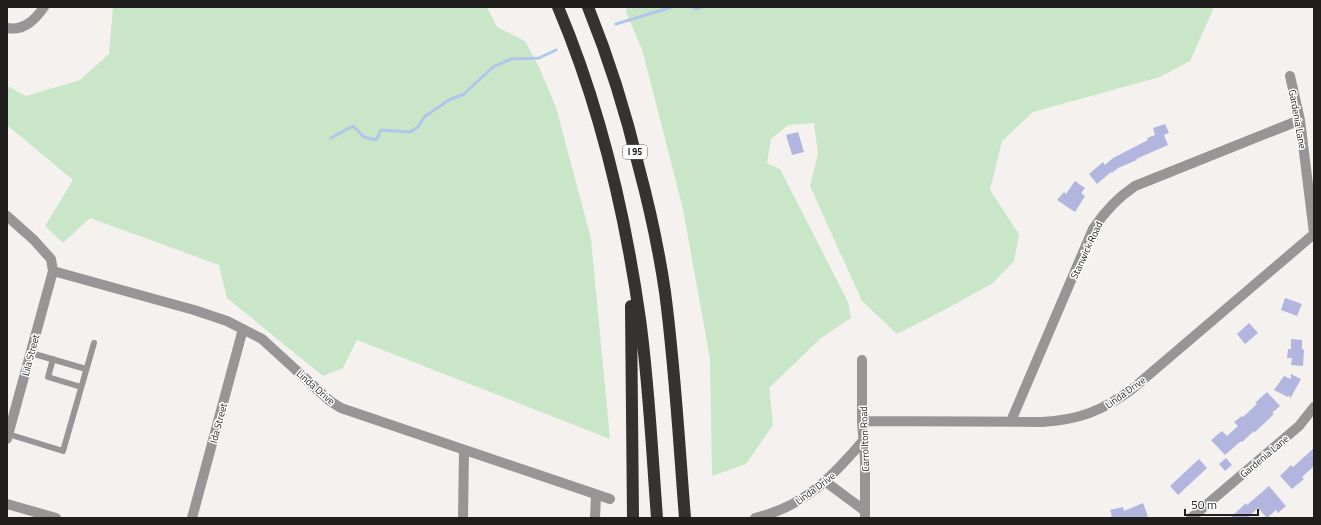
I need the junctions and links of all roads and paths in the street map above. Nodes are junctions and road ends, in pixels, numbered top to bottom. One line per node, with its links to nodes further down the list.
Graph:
1 (44, 7): 4 (street)
2 (558, 7): 9 (highway, I 95)
3 (588, 7): 23 (highway, I 95)
4 (7, 28)
5 (1290, 76): 6 (street, Gardenia Lane)
6 (1300, 120): 8 (street, Gardenia Lane); 20 (street, Stanwick Road)
7 (7, 216): 10 (street, Lila Street)
8 (1314, 234): 20 (street, Linda Drive)
9 (629, 249): 34 (highway); 35 (highway, I 95)
10 (53, 271): 11 (street, Linda Drive); 13 (street, Lila Street)
11 (244, 329): 24 (street, Linda Drive); 31 (street, Ida Street)
12 (94, 343): 16 (lane)
13 (31, 353): 14 (lane); 21 (street, Lila Street)
14 (53, 359): 16 (lane); 17 (lane)
15 (862, 360): 19 (street, Carrollton Road)
16 (86, 369): 17 (lane)
17 (81, 387): 21 (lane)
18 (1314, 407): 39 (street, Gardenia Lane)
19 (862, 421): 20 (street, Linda Drive); 22 (street, Carrollton Road)
20 (1011, 421)
21 (8, 437)
22 (864, 441): 25 (street, Linda Drive); 29 (street, Carrollton Road)
23 (679, 443): 36 (highway, I 95); 37 (highway)
24 (464, 451): 26 (street, Linda Drive); 32 (street)
25 (826, 482): 29 (street); 38 (street, Linda Drive)
26 (596, 495): 27 (street, Linda Drive); 33 (street)
27 (610, 499)
28 (7, 504): 30 (street)
29 (865, 514)
30 (56, 518)
31 (192, 518)
32 (463, 518)
33 (595, 518)
34 (633, 518)
35 (657, 518)
36 (685, 518)
37 (693, 518)
38 (755, 518)
39 (1192, 518)

